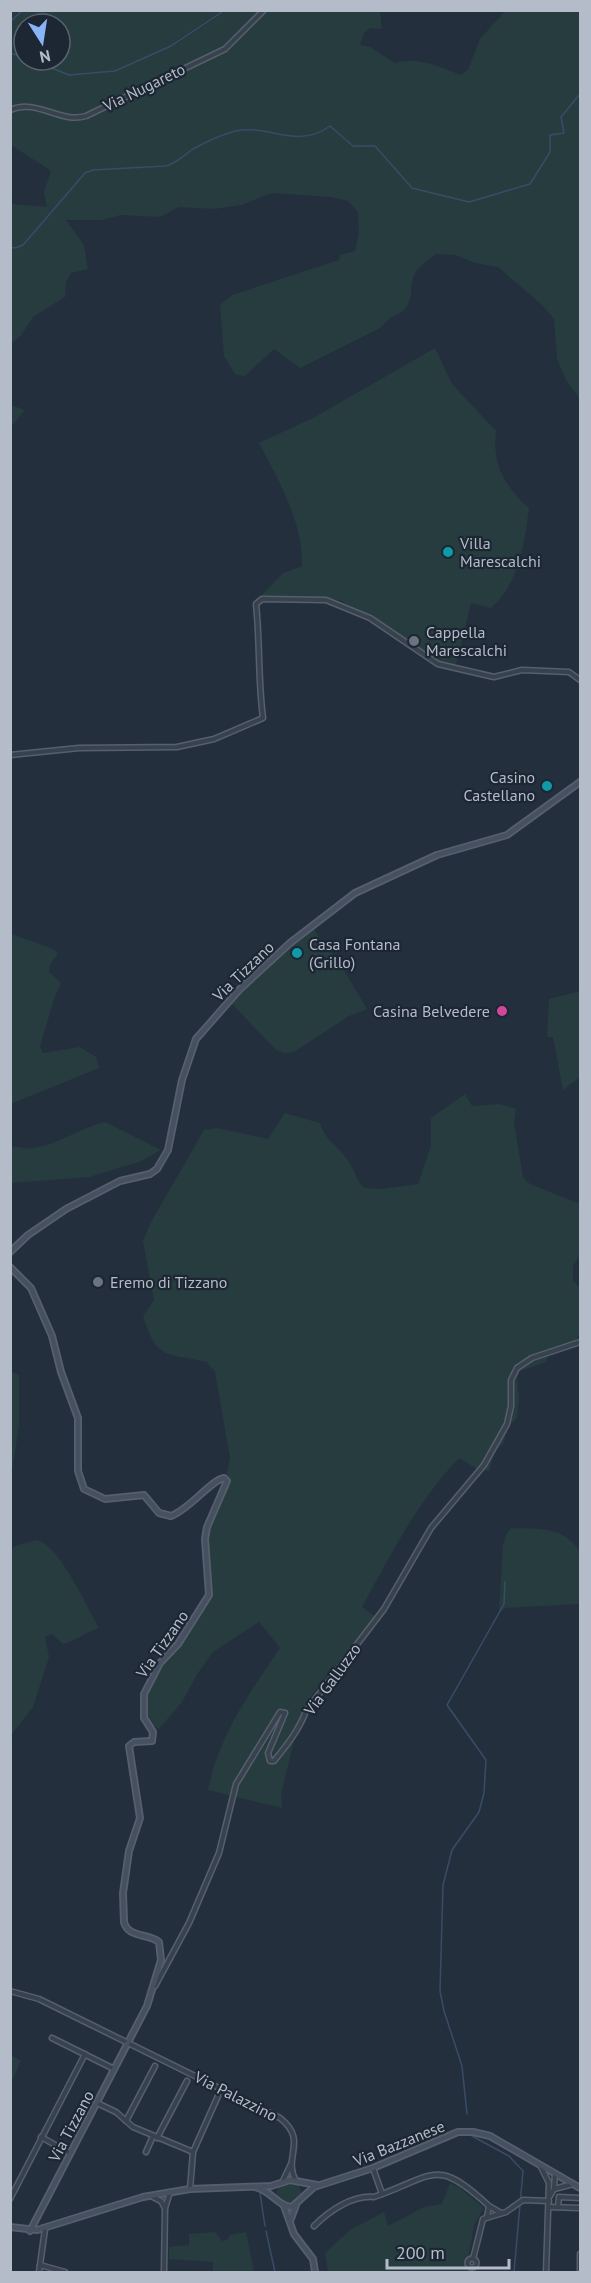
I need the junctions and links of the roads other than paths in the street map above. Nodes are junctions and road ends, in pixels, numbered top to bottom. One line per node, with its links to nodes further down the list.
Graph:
1 (264, 10): 2 (street, Via Nugareto)
2 (10, 110)
3 (580, 680): 4 (street)
4 (10, 754)
5 (580, 782): 6 (street, Via Tizzano)
6 (10, 1252)
7 (10, 1267): 10 (street, Via Tizzano)
8 (580, 1342): 10 (street, Via Galluzzo)
9 (10, 1991): 12 (street, Via Palazzino)
10 (152, 1992): 12 (street, Via Tizzano)
11 (52, 2038): 13 (street)
12 (128, 2044): 15 (street, Via Tizzano); 25 (street, Via Palazzino)
13 (85, 2054): 15 (street); 20 (street)
14 (155, 2066): 19 (street)
15 (114, 2069): 18 (street, Via Tizzano)
16 (187, 2081): 21 (street)
17 (218, 2096): 23 (street)
18 (97, 2103): 19 (street); 24 (street, Via Tizzano)
19 (126, 2121): 21 (street)
20 (41, 2137): 24 (street); 43 (street)
21 (155, 2137): 22 (street); 23 (street)
22 (146, 2152)
23 (193, 2152): 36 (street)
24 (70, 2153): 60 (street, Via Tizzano)
25 (291, 2163): 29 (street, Via Palazzino); 30 (street)
26 (540, 2165): 27 (street, Via Bazzanese); 28 (street, Via Bazzanese); 31 (street)
27 (373, 2168): 32 (street, Via Bazzanese); 40 (street)
28 (555, 2174): 31 (street); 33 (street, Via Bazzanese); 37 (street)
29 (296, 2181): 30 (street, Via Bazzanese); 32 (street, Via Bazzanese); 44 (street)
30 (282, 2182): 34 (street, Via Bazzanese); 46 (street)
31 (549, 2182): 45 (street)
32 (321, 2185): 44 (street, Via Bazzanese)
33 (575, 2185): 35 (street, Via Bazzanese); 37 (street)
34 (255, 2187): 36 (street, Via Bazzanese); 46 (street)
35 (580, 2187)
36 (190, 2189): 38 (street, Via Bazzanese)
37 (554, 2189): 45 (street)
38 (170, 2192): 39 (street, Via Bazzanese); 48 (street)
39 (163, 2193): 41 (street, Via Bazzanese); 48 (street)
40 (382, 2194): 50 (street); 57 (street)
41 (149, 2196): 48 (street); 59 (street, Via Bazzanese)
42 (580, 2198): 52 (street)
43 (10, 2199)
44 (301, 2199): 47 (street, Via Bazzanese)
45 (549, 2199): 51 (street); 54 (street)
46 (278, 2200): 49 (street)
47 (296, 2205): 49 (street); 56 (street)
48 (164, 2206): 66 (street)
49 (284, 2206): 56 (street)
50 (489, 2206): 54 (street); 55 (street)
51 (549, 2207): 52 (street); 68 (street)
52 (558, 2207): 53 (street)
53 (580, 2208)
54 (504, 2213): 55 (street)
55 (486, 2217): 62 (street)
56 (290, 2224): 67 (street)
57 (314, 2226)
58 (10, 2227): 60 (street, Via Bazzanese)
59 (45, 2229): 60 (street, Via Bazzanese); 63 (street)
60 (30, 2231)
61 (580, 2254): 69 (street)
62 (473, 2259)
63 (40, 2265): 64 (street); 65 (street)
64 (39, 2272)
65 (65, 2272)
66 (164, 2272)
67 (315, 2272)
68 (546, 2272)
69 (580, 2272)

